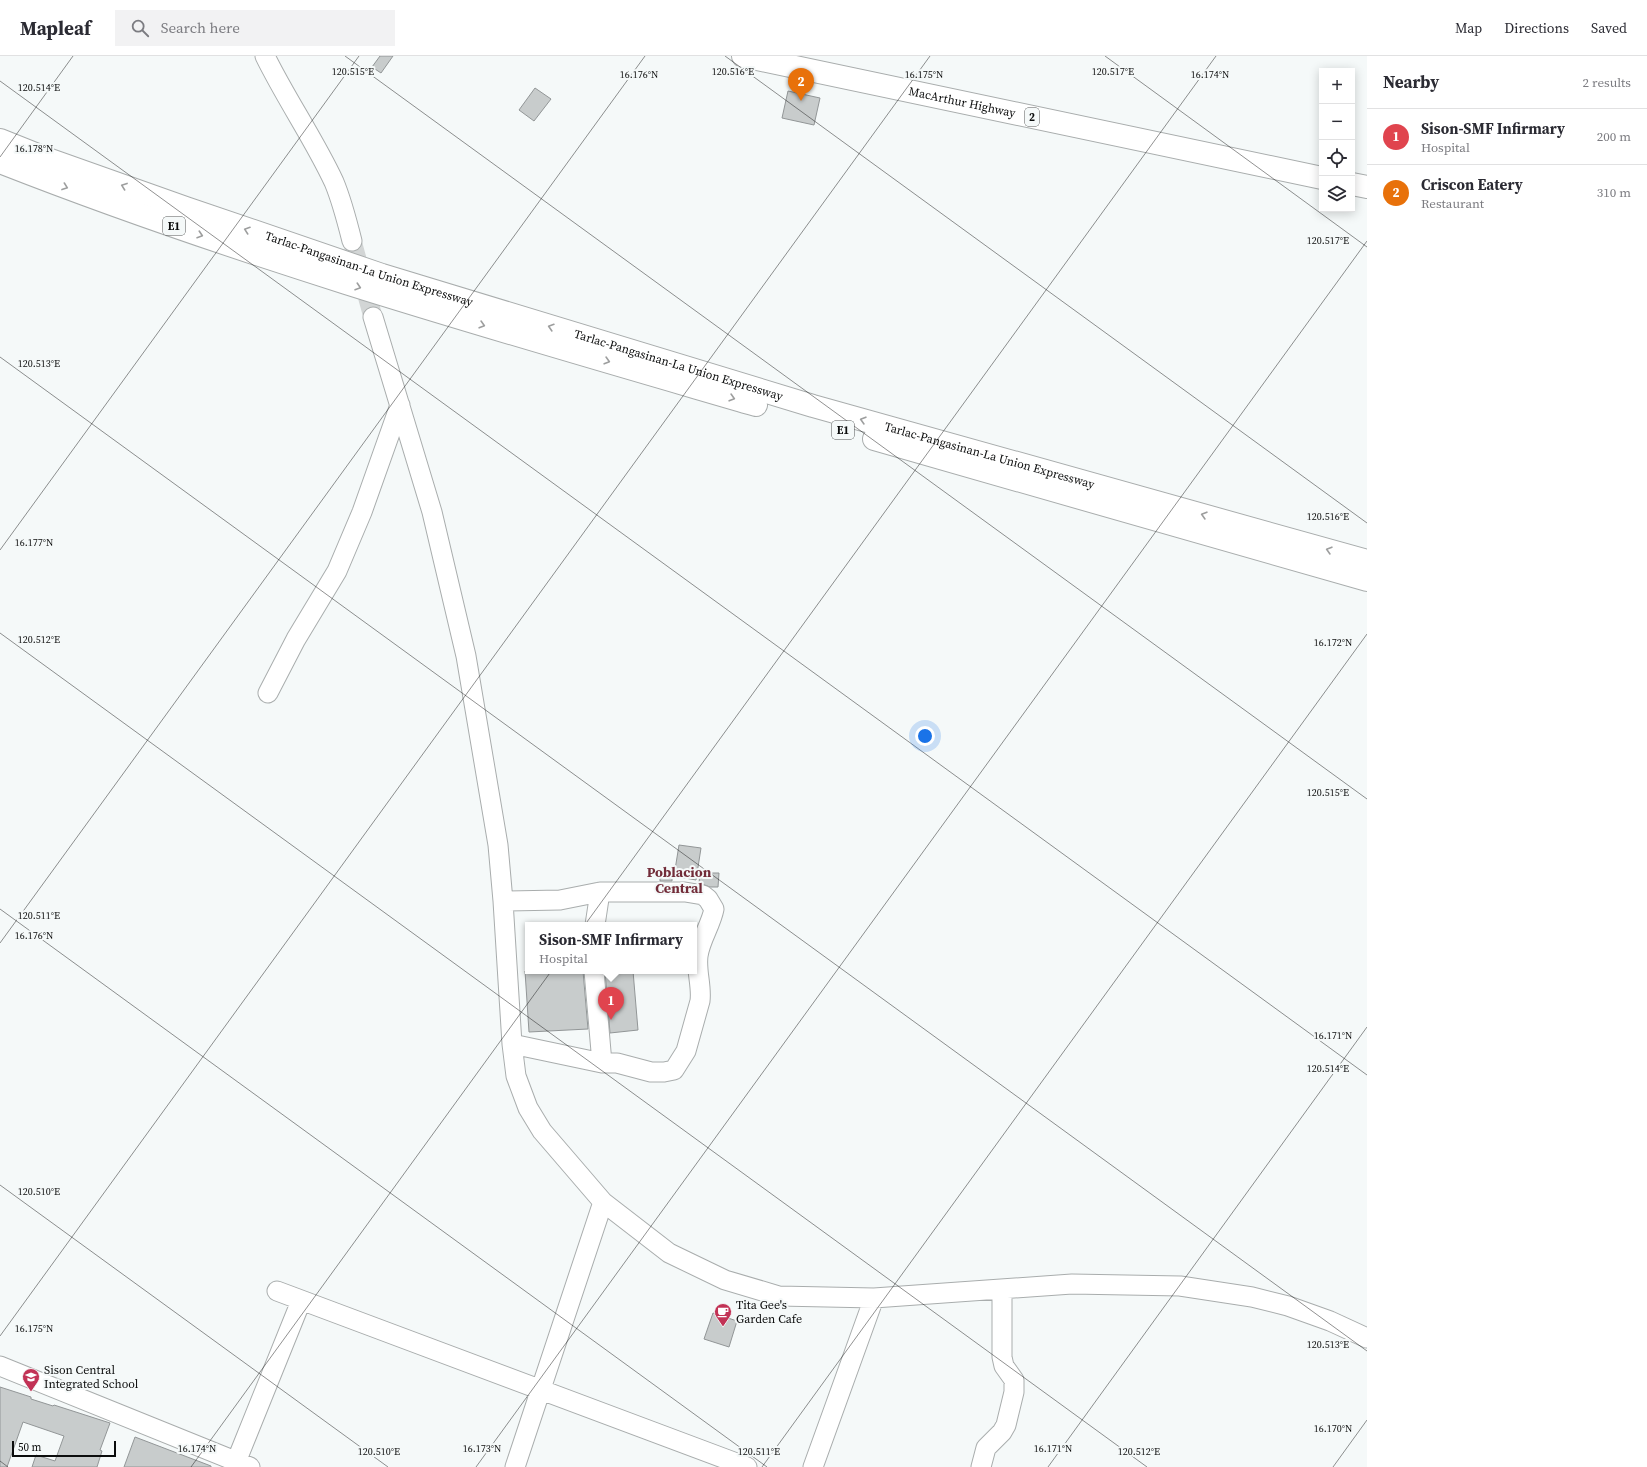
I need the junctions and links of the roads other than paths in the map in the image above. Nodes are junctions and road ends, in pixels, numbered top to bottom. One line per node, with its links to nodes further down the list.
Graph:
1 (266, 56): 12 (street)
2 (743, 56): 9 (highway, MacArthur Highway / 2)
3 (0, 133): 5 (highway)
4 (0, 140): 5 (highway, Tarlac-Pangasinan-La Union Expressway / E1)
5 (45, 158): 15 (highway, Tarlac-Pangasinan-La Union Expressway / E1, one-way to 5)
6 (0, 162): 8 (highway, Tarlac-Pangasinan-La Union Expressway / E1)
7 (0, 170): 8 (highway)
8 (28, 173): 16 (highway, Tarlac-Pangasinan-La Union Expressway / E1, one-way to 16)
9 (1319, 177)
10 (1355, 185): 11 (highway)
11 (1367, 187)
12 (352, 240)
13 (373, 317): 14 (street)
14 (400, 405): 17 (street); 19 (street)
15 (1367, 561)
16 (1367, 580)
17 (268, 693)
18 (600, 892): 19 (street); 20 (street); 23 (street)
19 (503, 901): 22 (street)
20 (595, 922)
21 (594, 974): 23 (street)
22 (512, 1044): 23 (street); 24 (street)
23 (602, 1063)
24 (603, 1202): 27 (street); 31 (street)
25 (1002, 1289): 27 (street); 29 (street); 36 (street)
26 (277, 1291): 28 (street)
27 (874, 1298): 35 (street)
28 (301, 1301): 31 (street); 32 (street)
29 (1367, 1338)
30 (0, 1366): 32 (street)
31 (540, 1390): 33 (street); 34 (street)
32 (240, 1465)
33 (515, 1467)
34 (747, 1467)
35 (813, 1467)
36 (981, 1467)

